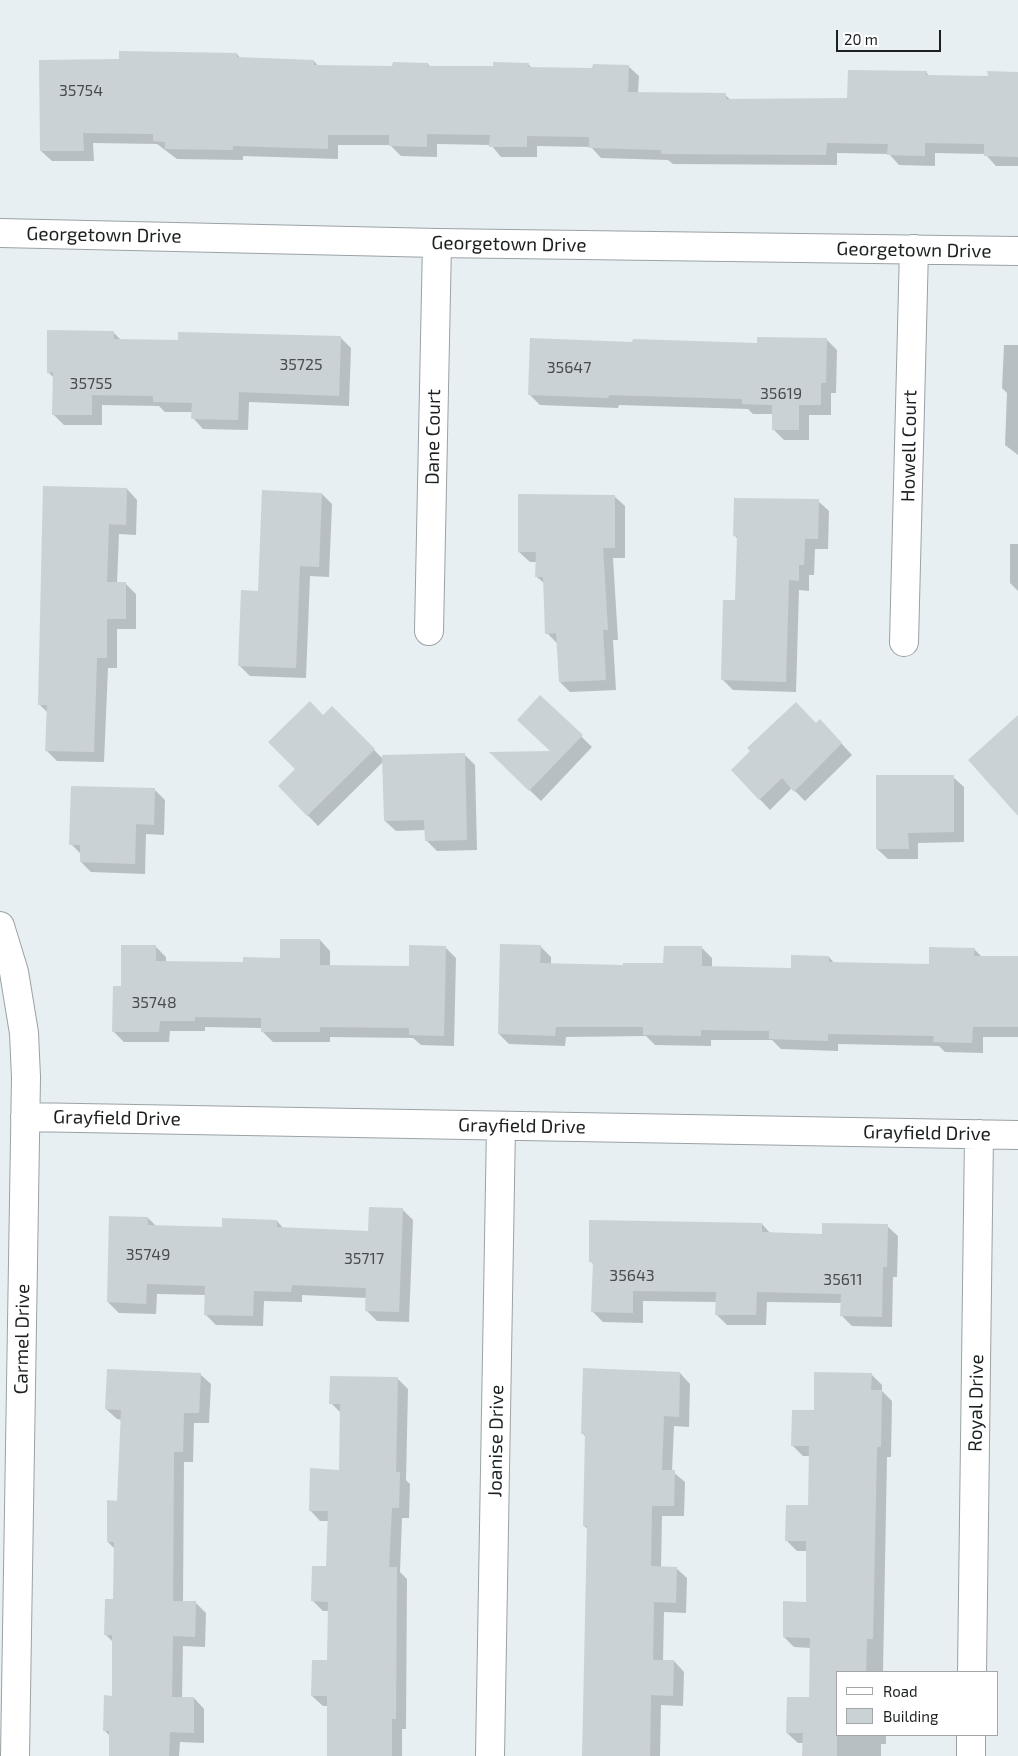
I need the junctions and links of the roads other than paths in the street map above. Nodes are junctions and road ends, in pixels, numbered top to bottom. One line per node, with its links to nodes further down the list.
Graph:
1 (0, 233): 2 (street, Georgetown Drive)
2 (437, 243): 3 (street, Georgetown Drive); 5 (street, Dane Court)
3 (914, 249): 4 (street, Georgetown Drive); 6 (street, Howell Court)
4 (1018, 251)
5 (429, 631)
6 (904, 642)
7 (0, 926): 8 (street, Carmel Drive)
8 (25, 1117): 9 (street, Grayfield Drive); 14 (street, Carmel Drive)
9 (502, 1126): 10 (street, Grayfield Drive); 15 (street, Joanise Drive)
10 (979, 1134): 11 (street, Grayfield Drive); 12 (street, Royal Drive)
11 (1018, 1135)
12 (972, 1671)
13 (972, 1736): 16 (street)
14 (15, 1756)
15 (490, 1756)
16 (971, 1756)

